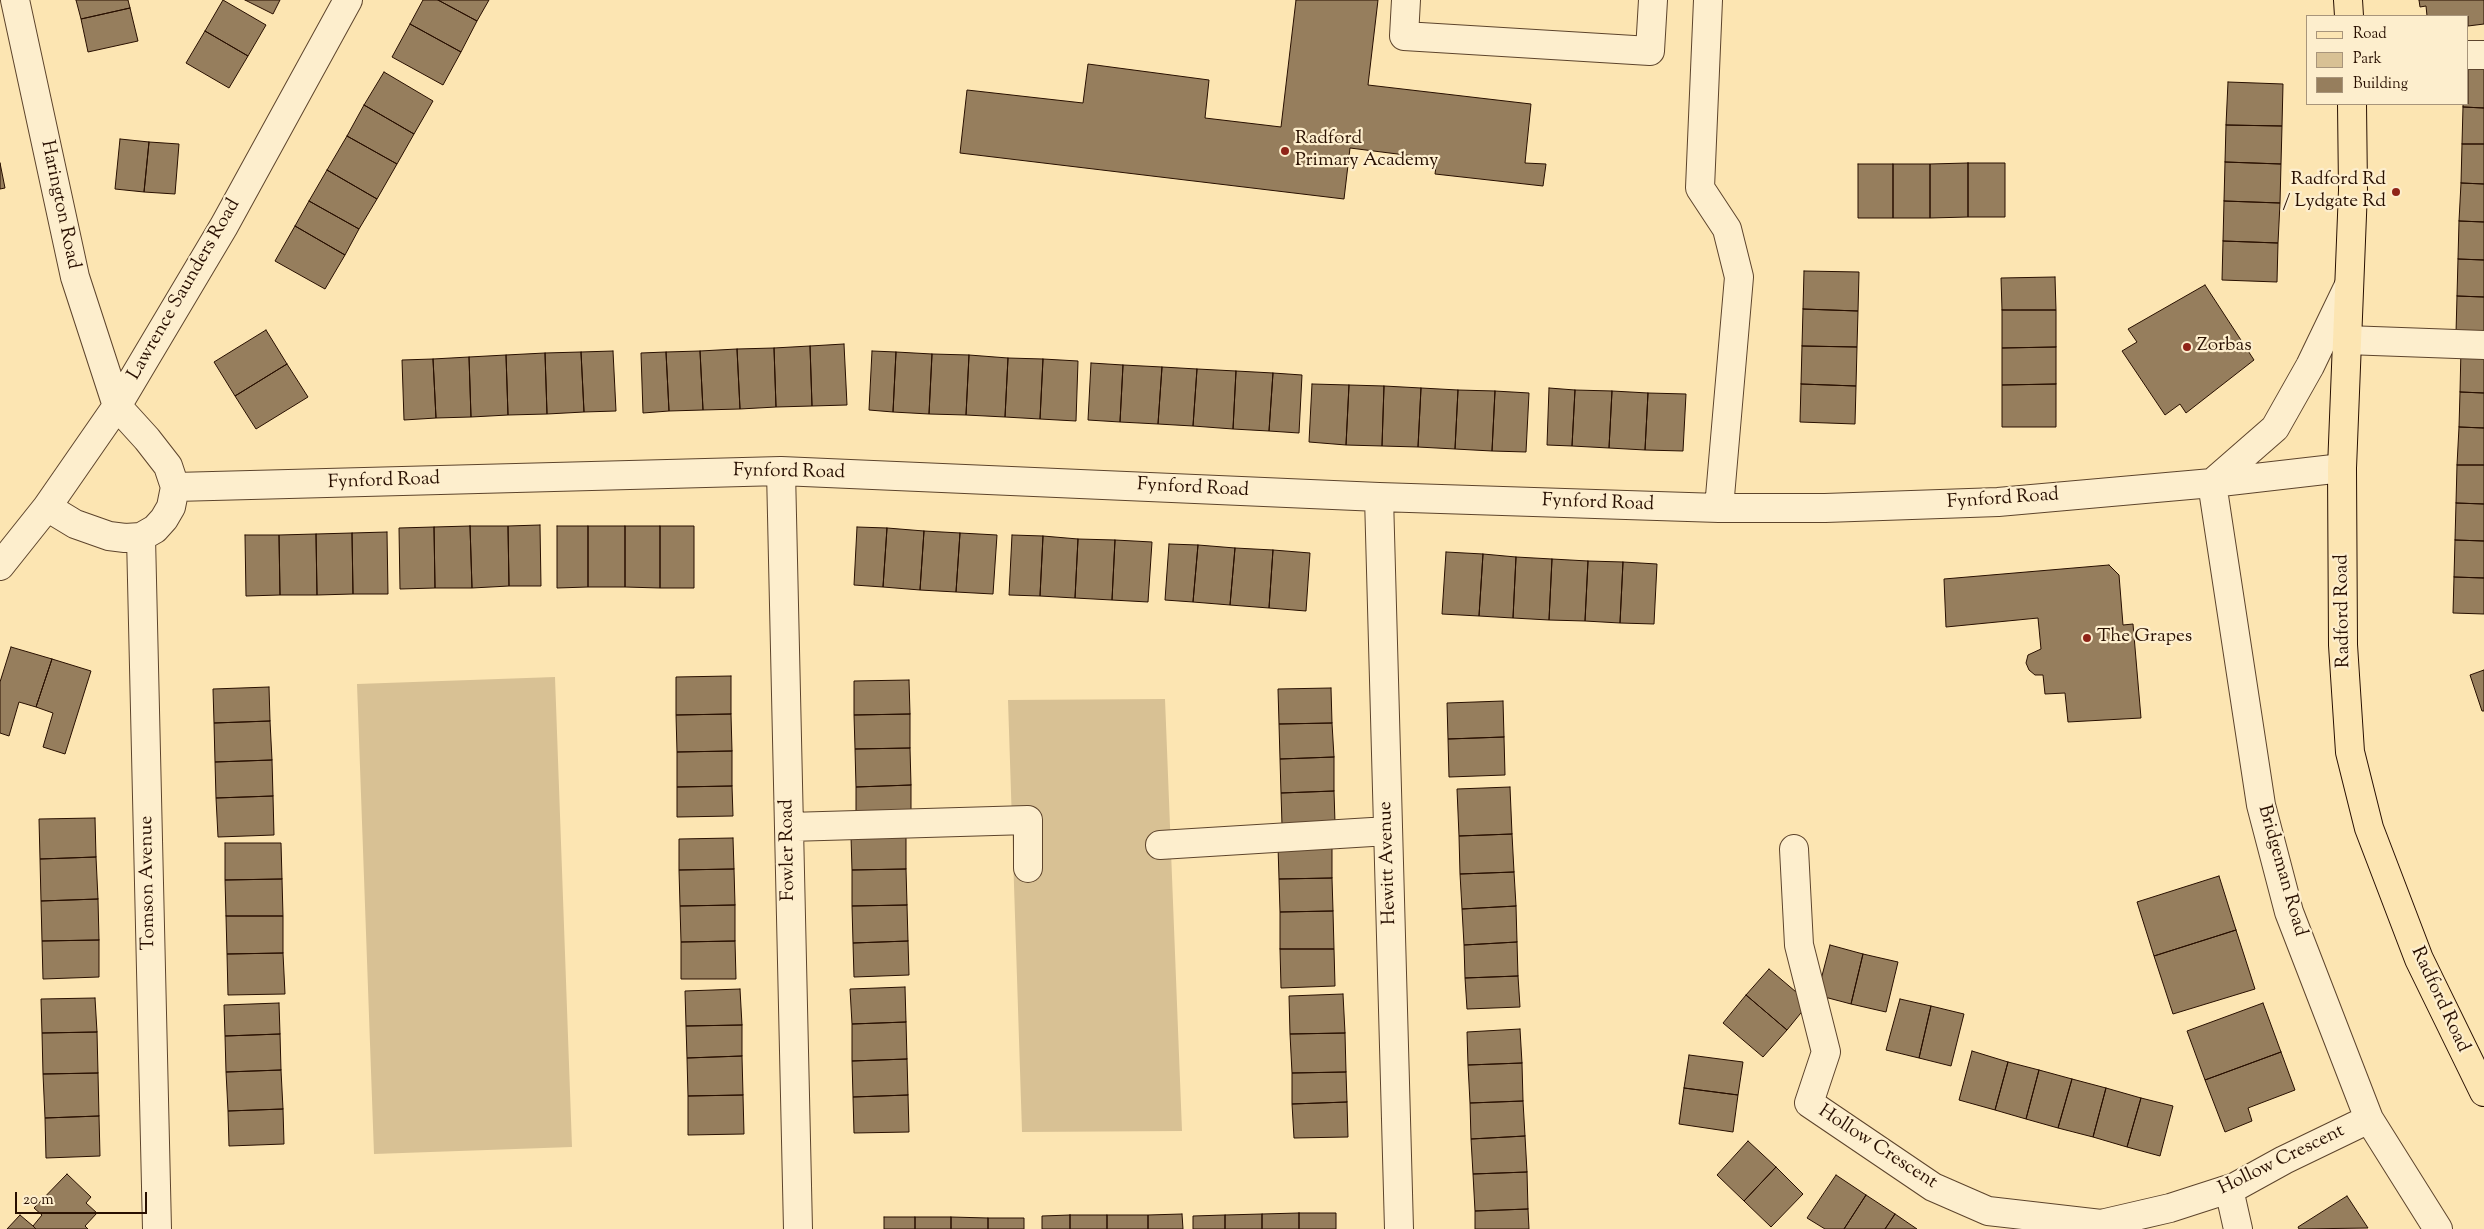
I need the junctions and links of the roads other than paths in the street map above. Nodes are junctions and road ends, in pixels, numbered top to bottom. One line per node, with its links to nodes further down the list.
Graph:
1 (14, 0): 14 (street, Harington Road)
2 (348, 0): 14 (street, Lawrence Saunders Road)
3 (1406, 0): 4 (street)
4 (1653, 0)
5 (1708, 0): 21 (street)
6 (2348, 0): 7 (main road)
7 (2349, 15)
8 (2469, 55): 9 (street)
9 (2484, 55)
10 (2352, 105): 11 (main road, Radford Road)
11 (2349, 284): 12 (main road, Radford Road); 17 (street)
12 (2346, 340): 13 (street); 15 (main road, Radford Road)
13 (2484, 345)
14 (117, 406): 18 (street); 20 (street, Lawrence Saunders Road)
15 (2342, 468): 17 (street, Fynford Road); 29 (main road, Radford Road)
16 (780, 471): 18 (street, Fynford Road); 19 (street, Fynford Road); 24 (street, Fowler Road)
17 (2212, 483): 21 (street, Fynford Road); 30 (street, Bridgeman Road)
18 (174, 487): 22 (street)
19 (1379, 497): 21 (street, Fynford Road); 25 (street, Hewitt Avenue)
20 (47, 507): 22 (street); 23 (street, Lawrence Saunders Road)
21 (1719, 508)
22 (141, 537): 33 (street, Tomson Avenue)
23 (0, 566)
24 (789, 827): 28 (street); 34 (street, Fowler Road)
25 (1388, 831): 26 (street); 35 (street, Hewitt Avenue)
26 (1160, 845)
27 (1794, 849): 32 (street, Hollow Crescent)
28 (1028, 868)
29 (2484, 1092)
30 (2369, 1119): 31 (street, Hollow Crescent); 37 (street, Bridgeman Road)
31 (2229, 1189): 32 (street, Hollow Crescent); 36 (street)
32 (1983, 1220)
33 (157, 1229)
34 (798, 1229)
35 (1399, 1229)
36 (2238, 1229)
37 (2438, 1229)

